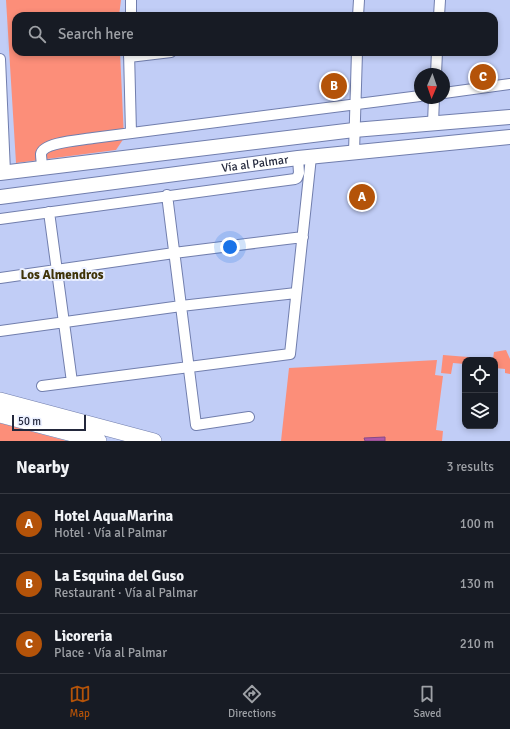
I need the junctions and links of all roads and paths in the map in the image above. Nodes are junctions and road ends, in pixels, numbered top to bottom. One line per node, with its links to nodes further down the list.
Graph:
1 (131, 0): 4 (street)
2 (359, 0): 5 (street)
3 (440, 0): 6 (street)
4 (131, 12)
5 (358, 12)
6 (439, 12)
7 (129, 56): 20 (street)
8 (357, 56): 15 (street)
9 (437, 56): 11 (street)
10 (0, 59): 25 (street)
11 (436, 68)
12 (510, 84): 13 (street)
13 (450, 92)
14 (414, 97): 15 (street)
15 (355, 104): 19 (street); 20 (street)
16 (434, 104): 18 (street)
17 (510, 116): 18 (main road, Vía al Palmar)
18 (433, 123): 19 (main road, Vía al Palmar)
19 (354, 130): 22 (street); 24 (main road, Vía al Palmar)
20 (131, 133): 24 (street)
21 (510, 137): 22 (main road, Vía al Palmar)
22 (354, 152): 23 (main road, Vía al Palmar)
23 (305, 158): 26 (street); 27 (main road, Vía al Palmar); 30 (street)
24 (42, 167): 25 (main road, Vía al Palmar)
25 (3, 172)
26 (167, 195): 28 (street); 31 (street)
27 (0, 197)
28 (49, 212): 29 (street); 32 (street)
29 (0, 219)
30 (303, 237): 31 (street); 34 (street)
31 (174, 253): 32 (street); 35 (street)
32 (56, 270): 33 (street); 36 (street)
33 (0, 278)
34 (296, 293): 35 (street); 38 (street)
35 (181, 306): 36 (street); 38 (street)
36 (63, 322): 37 (street); 39 (street)
37 (0, 331)
38 (189, 368): 39 (street); 43 (street)
39 (72, 382): 40 (street)
40 (42, 386)
41 (0, 400): 45 (main road)
42 (0, 415): 44 (main road)
43 (249, 417)
44 (99, 441)
45 (154, 441)

